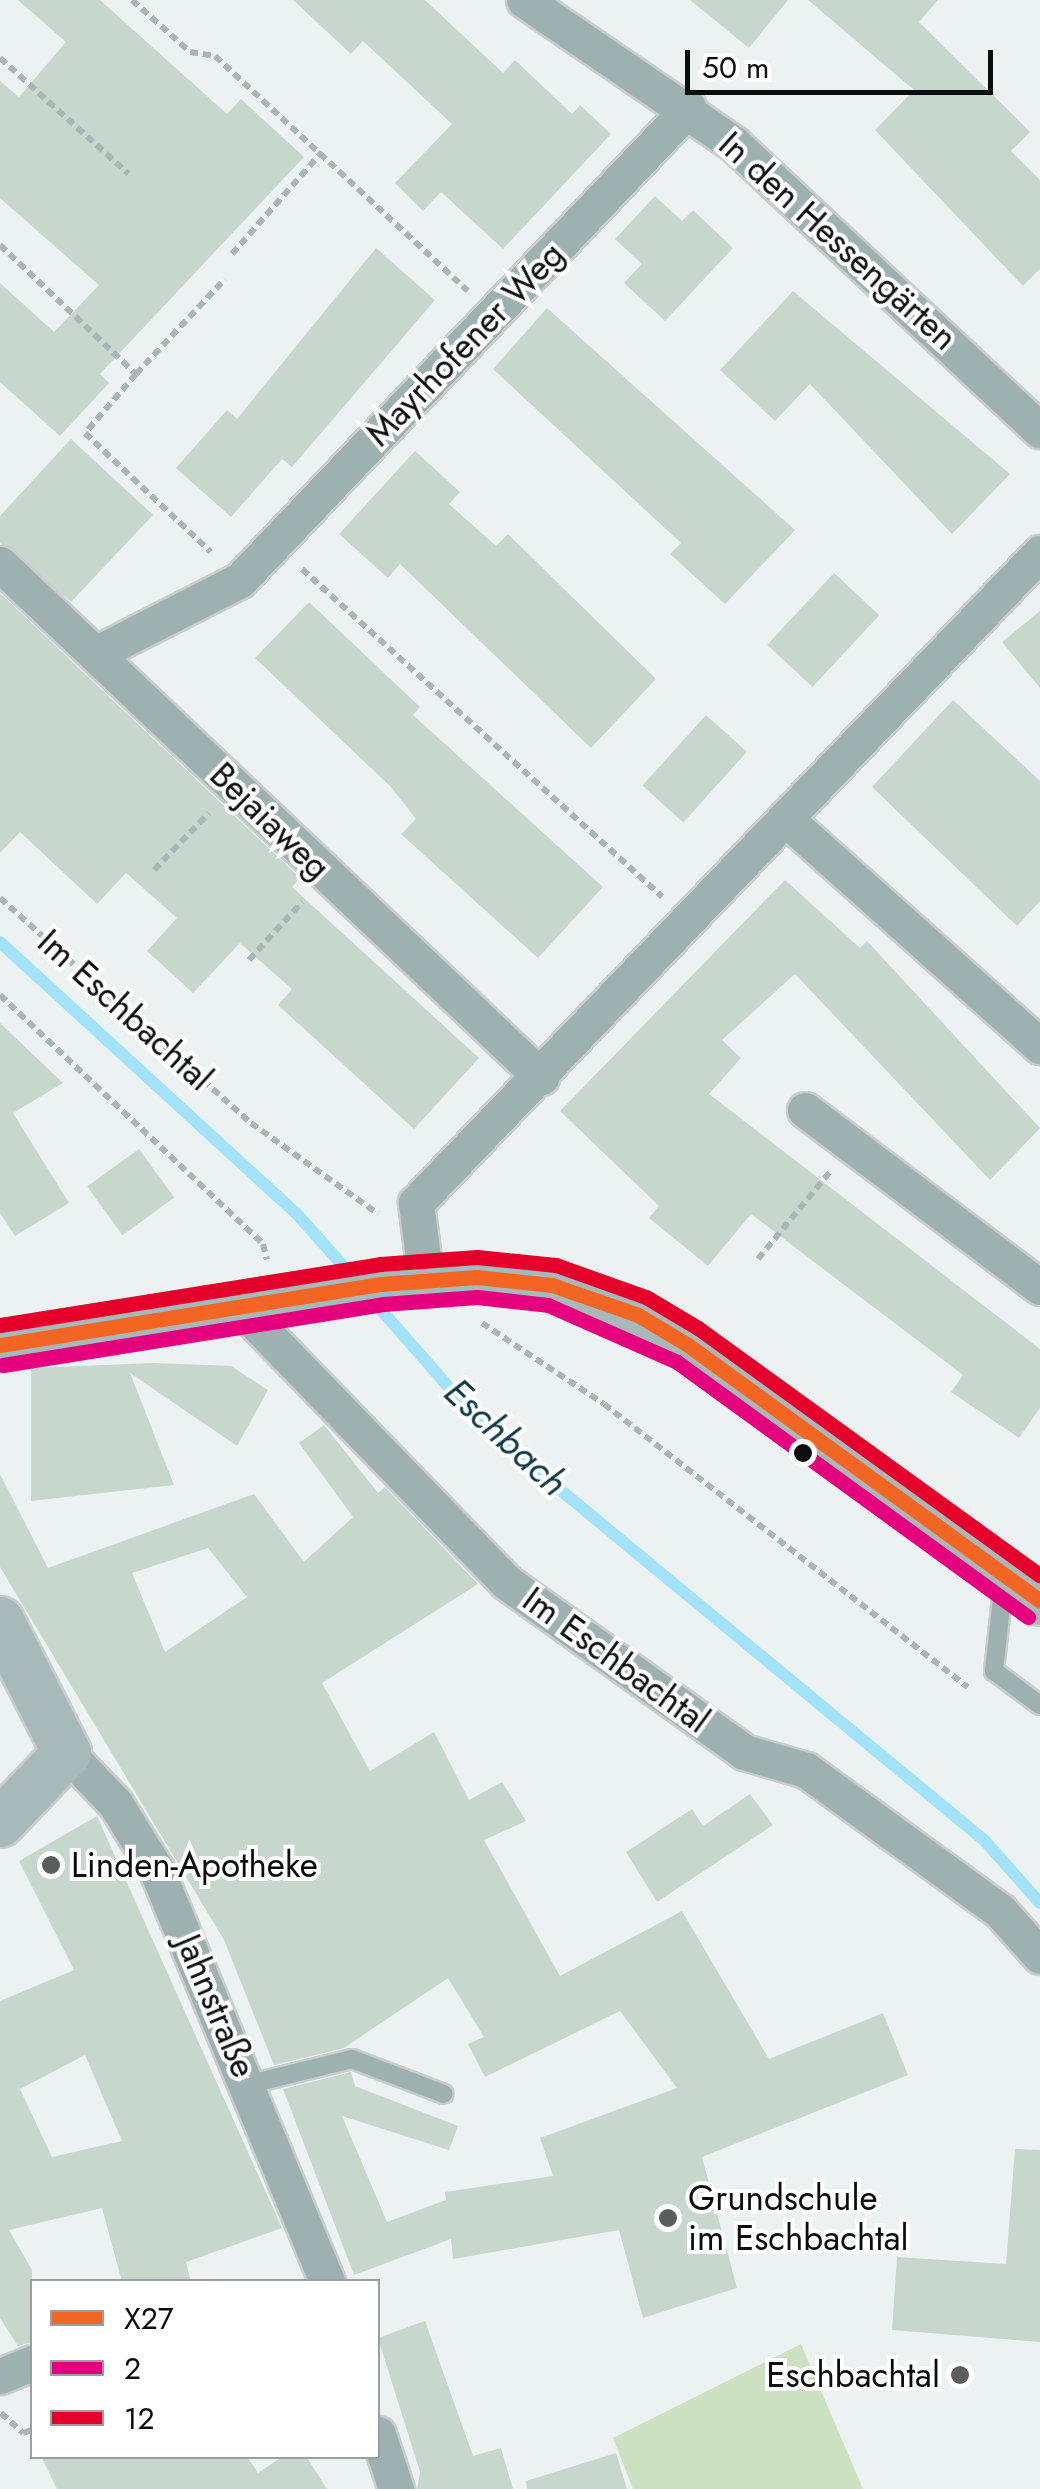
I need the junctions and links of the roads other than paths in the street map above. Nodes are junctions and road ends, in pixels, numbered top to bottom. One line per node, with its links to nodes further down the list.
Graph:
1 (524, 0): 2 (street, In den Hessengärten)
2 (689, 108): 3 (street, In den Hessengärten); 6 (street, Mayrhofener Weg)
3 (1040, 430)
4 (1040, 553): 7 (street)
5 (0, 564): 6 (street, Bejaiaweg)
6 (97, 653): 9 (street, Bejaiaweg)
7 (786, 819): 8 (street); 9 (street)
8 (1040, 1046)
9 (541, 1077): 12 (street)
10 (805, 1110): 11 (street)
11 (1034, 1271)
12 (403, 1283): 13 (street); 15 (street)
13 (256, 1302): 14 (street); 20 (street, Im Eschbachtal)
14 (0, 1345)
15 (1022, 1590): 17 (lane)
16 (0, 1621): 18 (street)
17 (1040, 1704)
18 (67, 1753): 19 (street); 21 (street, Jahnstraße)
19 (0, 1823)
20 (1040, 1956)
21 (250, 2084): 22 (lane); 23 (street, Jahnstraße)
22 (444, 2094)
23 (318, 2279)
24 (30, 2364): 25 (street)
25 (0, 2376)
26 (380, 2440): 27 (street)
27 (396, 2489)

